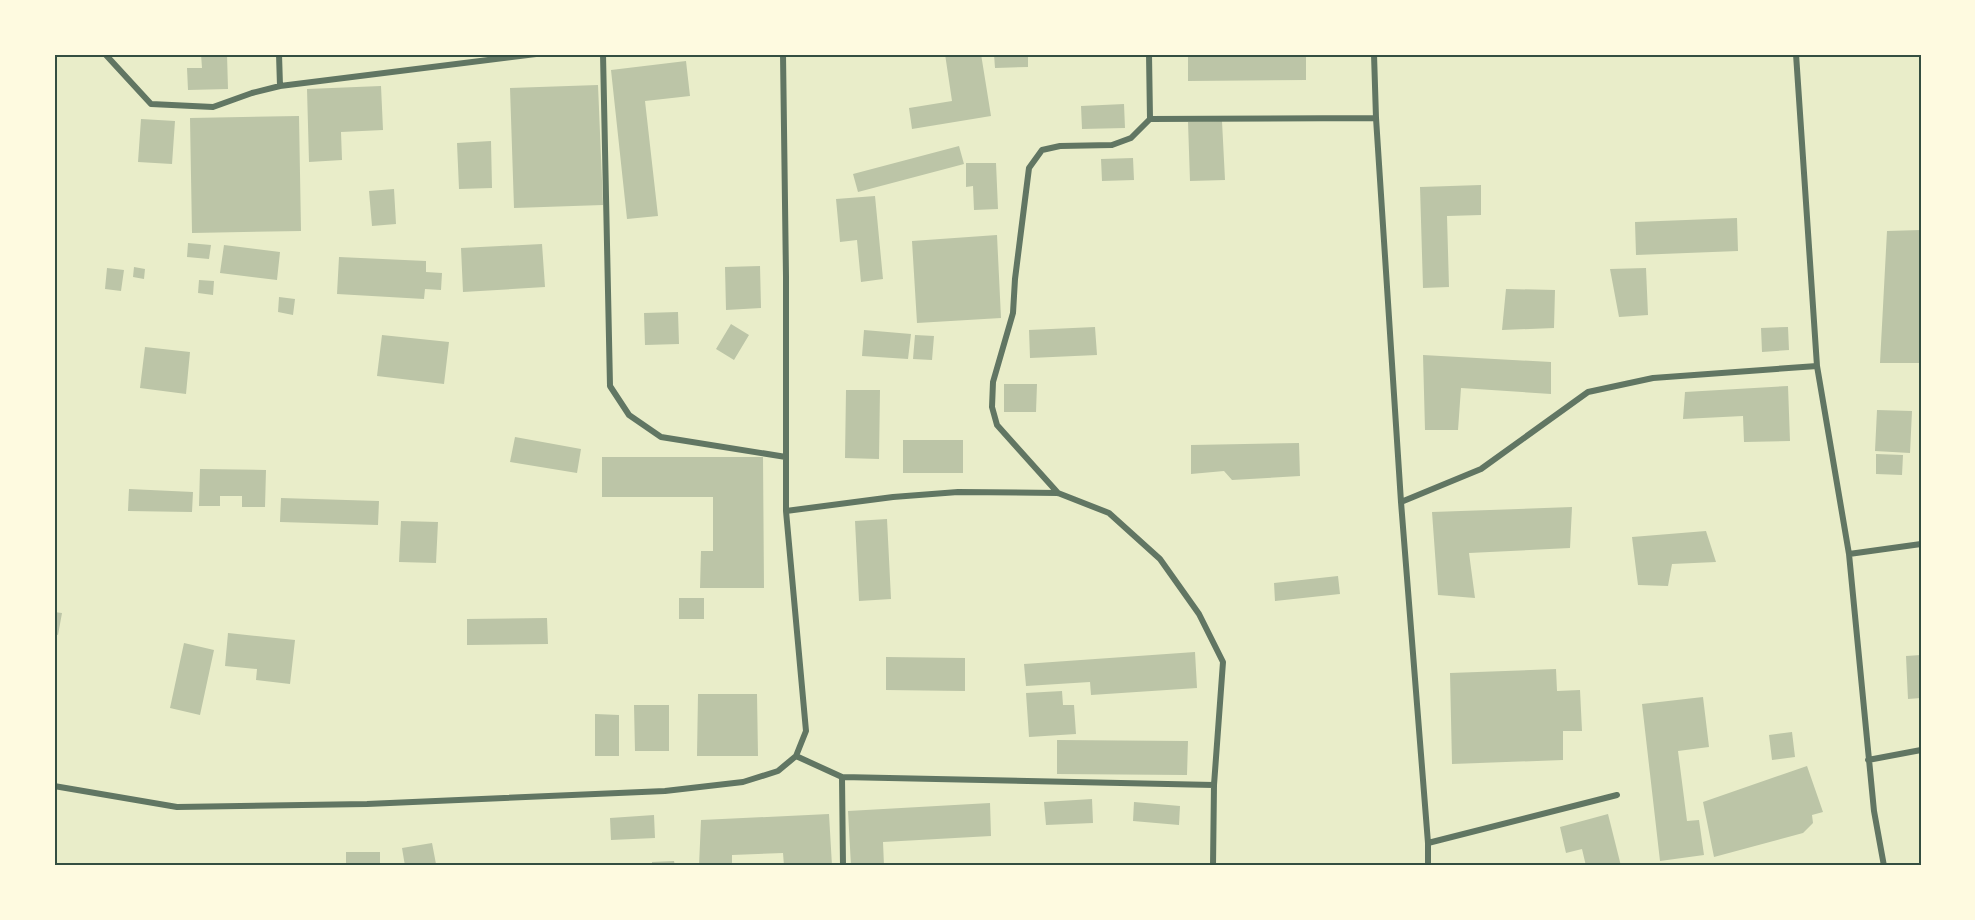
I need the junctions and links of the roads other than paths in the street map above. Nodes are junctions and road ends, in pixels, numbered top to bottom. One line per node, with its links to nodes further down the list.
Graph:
1 (105, 54): 9 (street)
2 (279, 54): 9 (street)
3 (536, 54): 9 (street)
4 (603, 54): 13 (street)
5 (783, 54): 13 (street)
6 (1149, 54): 11 (street)
7 (1374, 54): 10 (street)
8 (1796, 54): 12 (street)
9 (280, 86)
10 (1376, 118): 11 (street); 15 (street)
11 (1150, 119): 14 (street)
12 (1818, 366): 15 (street); 18 (street)
13 (786, 457): 16 (street)
14 (1058, 493): 16 (street); 23 (street)
15 (1401, 502): 26 (street)
16 (786, 511): 20 (street)
17 (1921, 544): 18 (street)
18 (1849, 554): 21 (street)
19 (1921, 750): 21 (street)
20 (796, 756): 22 (street); 24 (street)
21 (1868, 760): 30 (street)
22 (842, 777): 23 (street); 27 (street)
23 (1214, 785): 28 (street)
24 (54, 786)
25 (1617, 795): 26 (street)
26 (1428, 843): 29 (street)
27 (843, 866)
28 (1213, 866)
29 (1428, 866)
30 (1884, 866)

